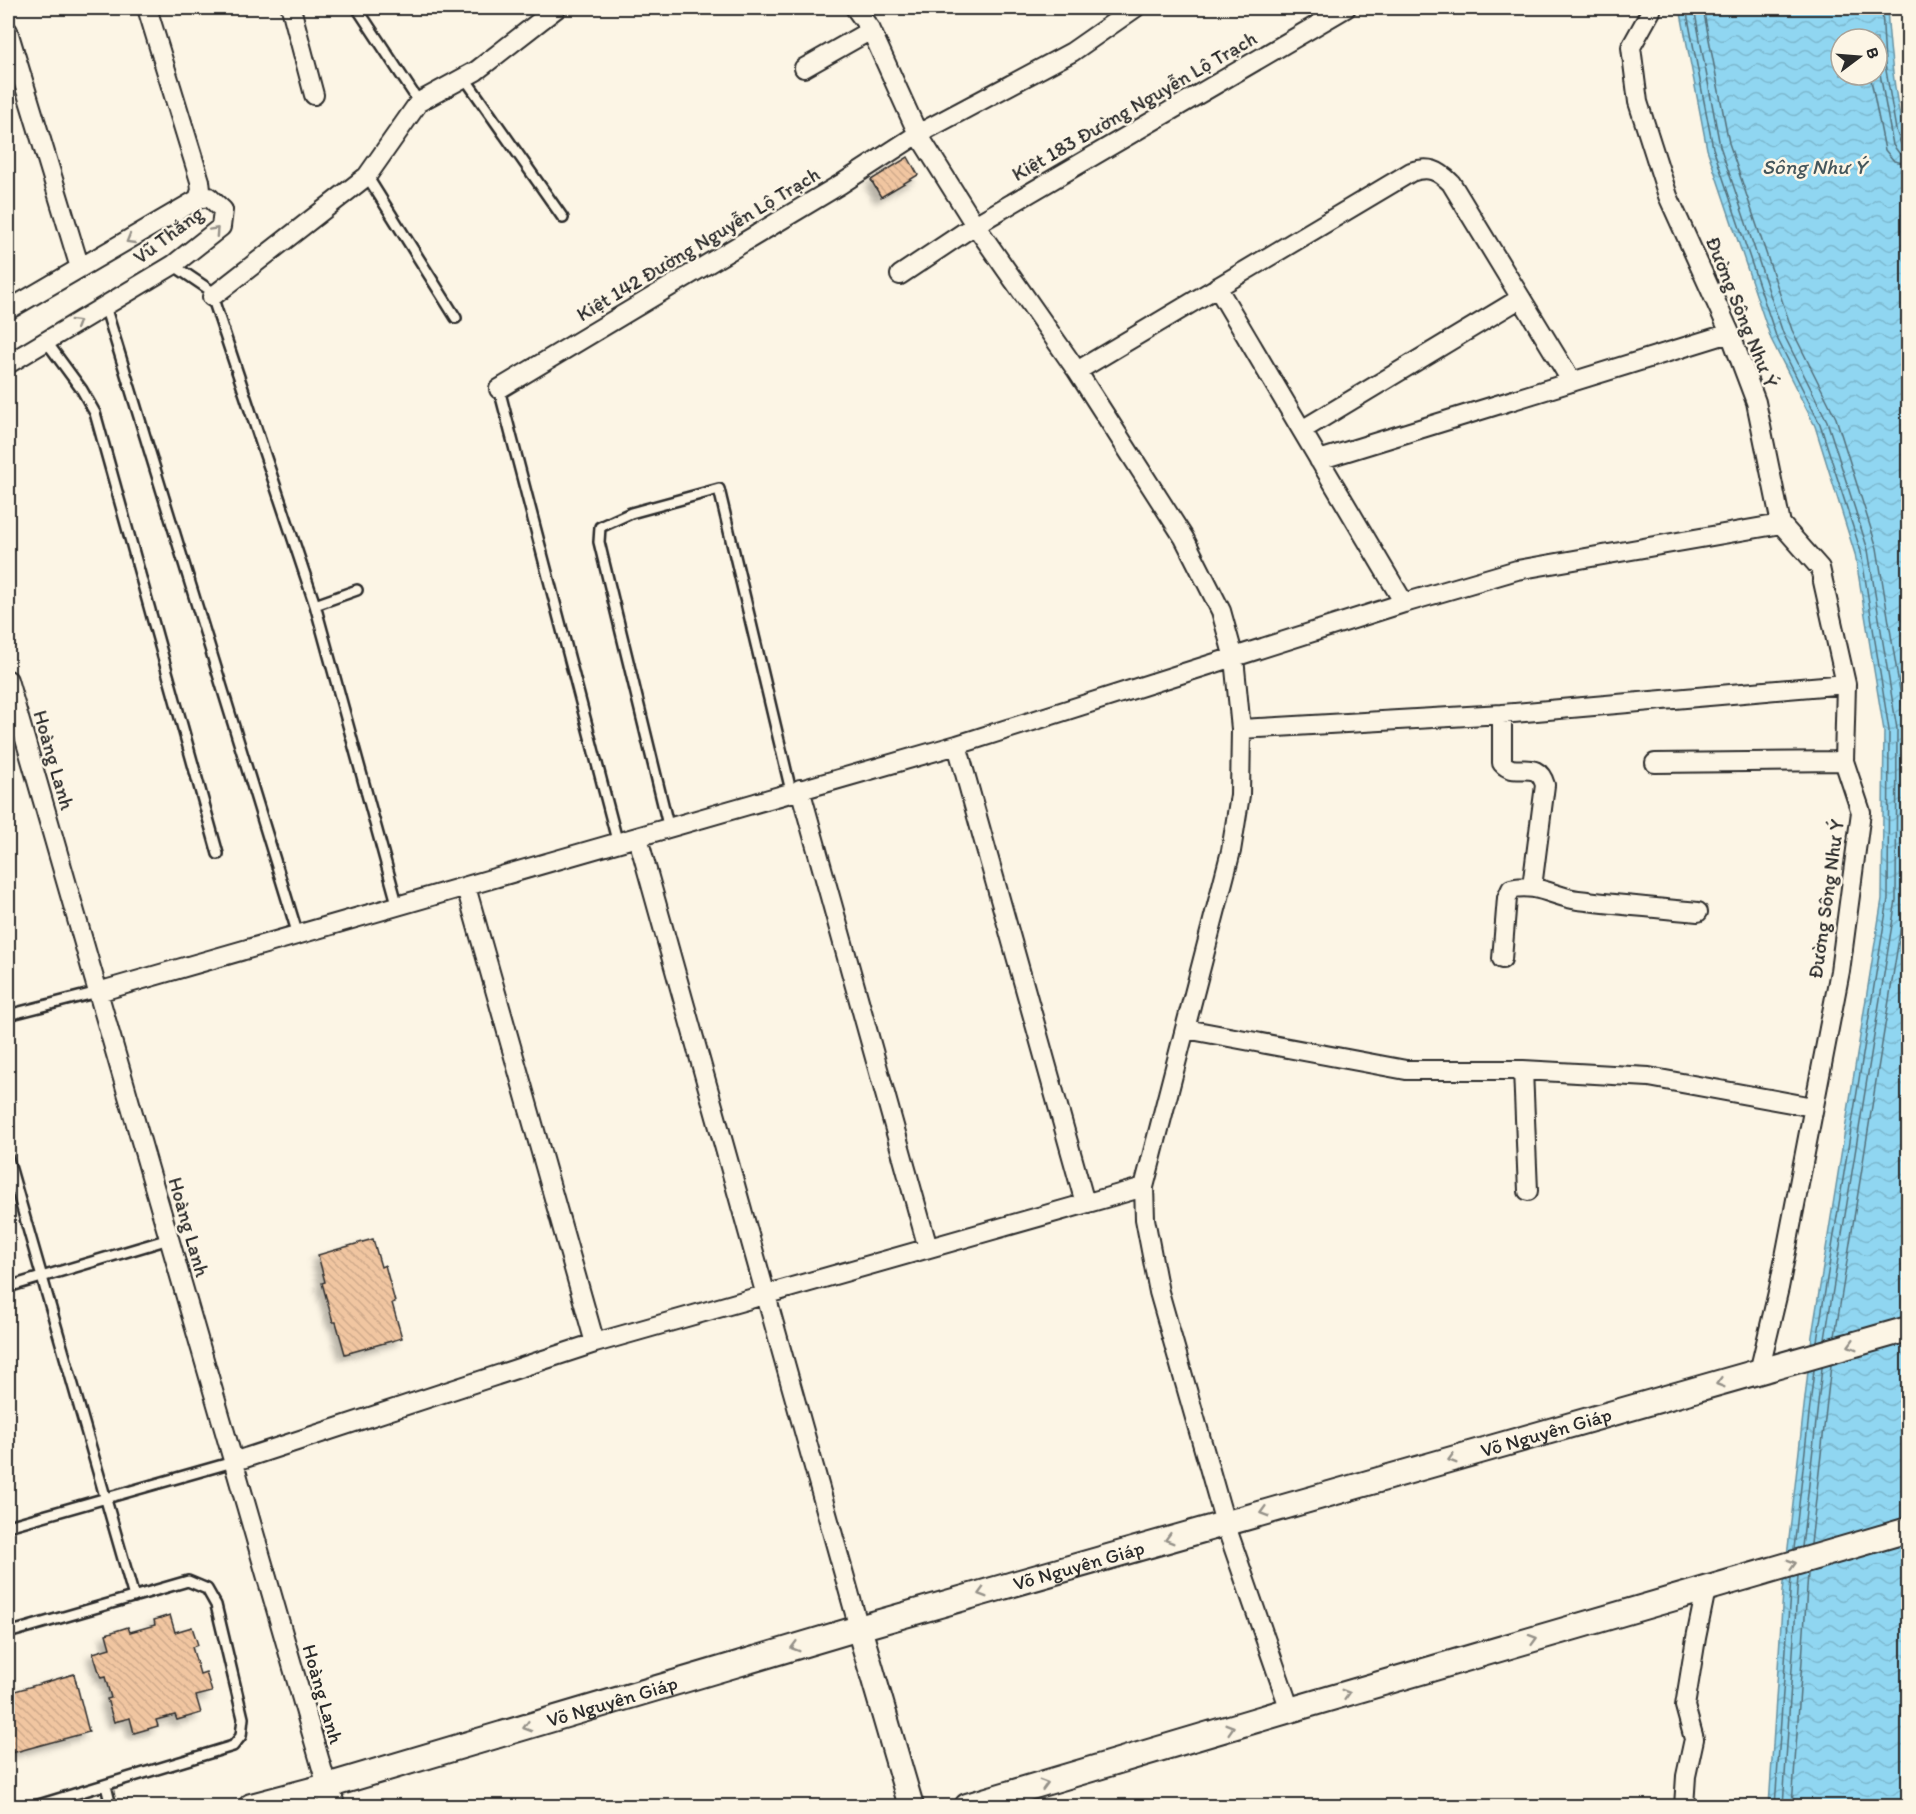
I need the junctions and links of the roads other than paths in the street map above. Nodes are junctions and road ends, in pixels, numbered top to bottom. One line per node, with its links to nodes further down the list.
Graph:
1 (147, 8): 17 (street)
2 (291, 8): 13 (street)
3 (357, 8): 14 (lane)
4 (557, 8): 12 (street)
5 (855, 8): 9 (street)
6 (1136, 8): 15 (street, Kiệt 142 Đường Nguyễn Lộ Trạch)
7 (1346, 8): 19 (street, Kiệt 183 Đường Nguyễn Lộ Trạch)
8 (1651, 8): 29 (street, Đường Sông Như Ý)
9 (871, 30): 11 (street); 15 (street)
10 (8, 32): 21 (street)
11 (804, 68)
12 (464, 77): 14 (street); 18 (lane)
13 (314, 95)
14 (419, 102): 16 (street)
15 (918, 134): 19 (street); 34 (street, Kiệt 142 Đường Nguyễn Lộ Trạch)
16 (367, 176): 24 (street); 28 (lane)
17 (198, 199): 20 (street, Vũ Thắng, one-way to 17); 21 (street, Vũ Thắng, one-way to 21)
18 (563, 218)
19 (975, 225): 22 (street, Kiệt 183 Đường Nguyễn Lộ Trạch); 32 (street)
20 (173, 265): 24 (lane); 26 (street, Vũ Thắng)
21 (80, 268): 27 (street, Vũ Thắng)
22 (900, 275)
23 (1217, 287): 25 (street); 32 (street); 35 (street)
24 (212, 297): 40 (lane)
25 (1521, 298): 33 (street); 35 (street)
26 (105, 306): 30 (street, Vũ Thắng, one-way to 26); 58 (lane)
27 (8, 310)
28 (456, 318)
29 (1730, 333): 33 (street); 37 (street, Đường Sông Như Ý)
30 (46, 341): 31 (street, Vũ Thắng); 53 (lane)
31 (8, 364)
32 (1077, 371): 41 (street)
33 (1572, 382): 36 (street)
34 (499, 389): 52 (lane)
35 (1302, 430): 36 (street)
36 (1319, 460): 39 (street)
37 (1781, 524): 39 (street); 43 (street, Đường Sông Như Ý)
38 (357, 590): 40 (lane)
39 (1404, 603): 41 (street)
40 (315, 605): 56 (lane)
41 (1234, 658): 45 (street); 46 (street)
42 (8, 680): 60 (street, Hoàng Lanh)
43 (1846, 684): 44 (street); 47 (street, Đường Sông Như Ý)
44 (1502, 714): 45 (street); 55 (street)
45 (1241, 729): 62 (street)
46 (957, 745): 49 (street); 68 (street)
47 (1844, 761): 48 (street); 64 (street, Đường Sông Như Ý)
48 (1655, 763)
49 (795, 790): 50 (street); 50 (lane); 70 (street)
50 (669, 829): 51 (street)
51 (638, 838): 52 (street); 73 (street)
52 (618, 844): 54 (street)
53 (218, 854)
54 (466, 887): 56 (street); 75 (street)
55 (1532, 887): 57 (street); 59 (street)
56 (398, 907): 58 (street)
57 (1698, 912)
58 (298, 935): 60 (street)
59 (1502, 959)
60 (98, 992): 61 (lane); 69 (street, Hoàng Lanh)
61 (8, 1015)
62 (1186, 1029): 63 (street); 66 (street)
63 (1524, 1070): 64 (street); 67 (street)
64 (1813, 1107): 76 (street, Đường Sông Như Ý)
65 (8, 1159): 71 (lane)
66 (1144, 1187): 68 (street); 79 (street)
67 (1528, 1191)
68 (1085, 1203): 70 (street)
69 (169, 1239): 71 (lane); 77 (street, Hoàng Lanh)
70 (928, 1248): 73 (street)
71 (41, 1276): 72 (lane); 78 (lane)
72 (8, 1287)
73 (766, 1294): 75 (street); 84 (street)
74 (1908, 1329): 76 (street, Võ Nguyên Giáp, one-way to 76)
75 (595, 1343): 77 (street)
76 (1768, 1369): 79 (street, Võ Nguyên Giáp, one-way to 79)
77 (233, 1462): 78 (lane); 88 (street, Hoàng Lanh)
78 (105, 1498): 80 (lane); 83 (lane)
79 (1226, 1523): 84 (street, Võ Nguyên Giáp, one-way to 84); 86 (street)
80 (8, 1526)
81 (1908, 1530): 82 (street, one-way to 81)
82 (1706, 1589): 86 (street, one-way to 82); 94 (street)
83 (134, 1597): 85 (lane); 87 (lane)
84 (859, 1628): 88 (street, Võ Nguyên Giáp, one-way to 88); 92 (street)
85 (8, 1633)
86 (1290, 1710): 93 (street, one-way to 86)
87 (106, 1786): 89 (lane); 90 (lane)
88 (329, 1796): 91 (street, Võ Nguyên Giáp)
89 (35, 1806)
90 (111, 1806)
91 (251, 1806)
92 (911, 1806)
93 (968, 1806)
94 (1684, 1806)

